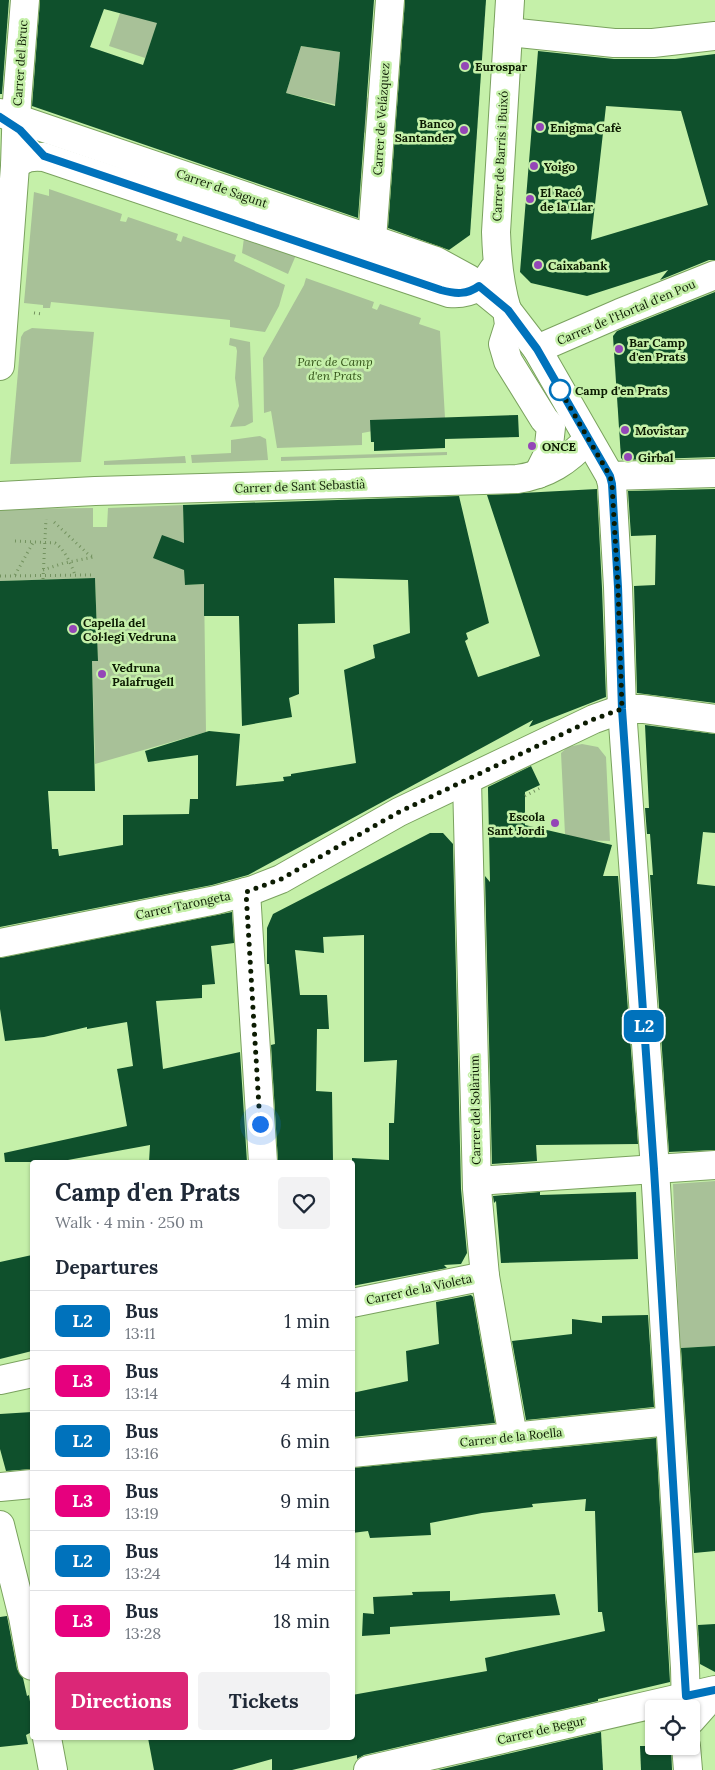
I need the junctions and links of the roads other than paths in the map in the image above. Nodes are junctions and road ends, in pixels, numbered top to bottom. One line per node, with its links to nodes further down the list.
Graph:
1 (25, 0): 6 (street, Carrer del Bruc)
2 (390, 0): 8 (street, Carrer de Velázquez)
3 (510, 0): 4 (street, Carrer de Barris i Buixó)
4 (508, 32): 5 (street); 7 (street, Carrer de Barris i Buixó)
5 (715, 36)
6 (10, 129): 8 (street, Carrer de Sagunt); 12 (street); 15 (street, Carrer del Bruc)
7 (496, 232): 9 (street, Carrer de Barris i Buixó); 10 (street, Carrer de Sagunt)
8 (372, 239): 10 (street, Carrer de Sagunt)
9 (496, 262): 12 (street); 13 (street, Carrer de Barris i Buixó)
10 (444, 264): 12 (street, Carrer de Sagunt)
11 (715, 275): 14 (street, Carrer de l'Hortal d'en Pou)
12 (479, 286): 13 (street, Carrer de Sagunt)
13 (508, 310): 14 (street); 16 (street)
14 (537, 349): 17 (street)
15 (0, 366)
16 (549, 423): 17 (street); 19 (street)
17 (584, 433): 19 (street, Carrer de Sant Sebastià); 20 (street)
18 (715, 473): 20 (street)
19 (538, 474): 21 (street, Carrer de Sant Sebastià)
20 (610, 476): 22 (street)
21 (0, 496)
22 (622, 709): 23 (street, Carrer Tarongeta); 24 (street, Carrer Tarongeta); 29 (street)
23 (715, 719)
24 (467, 780): 25 (street, Carrer Tarongeta); 30 (street, Carrer del Solàrium)
25 (246, 892): 26 (street, Carrer Tarongeta); 27 (street)
26 (0, 943)
27 (263, 1160)
28 (715, 1165): 29 (street)
29 (654, 1169): 30 (street); 35 (street)
30 (477, 1181): 31 (street, Carrer del Solàrium)
31 (485, 1276): 32 (street, Carrer de la Violeta); 36 (street, Carrer del Solàrium)
32 (355, 1302)
33 (30, 1373): 34 (street)
34 (0, 1380)
35 (670, 1421): 36 (street, Carrer de la Roella); 44 (street)
36 (513, 1437): 37 (street, Carrer de la Roella)
37 (355, 1453)
38 (30, 1484): 39 (street)
39 (0, 1487)
40 (0, 1525): 41 (street)
41 (30, 1655)
42 (715, 1690): 45 (street, Carrer de Begur)
43 (715, 1698): 46 (street)
44 (687, 1700)
45 (700, 1700)
46 (700, 1704)
47 (645, 1716): 51 (street, Carrer de Begur)
48 (47, 1740): 50 (street)
49 (687, 1755): 52 (street)
50 (53, 1770)
51 (368, 1770)
52 (688, 1770)

